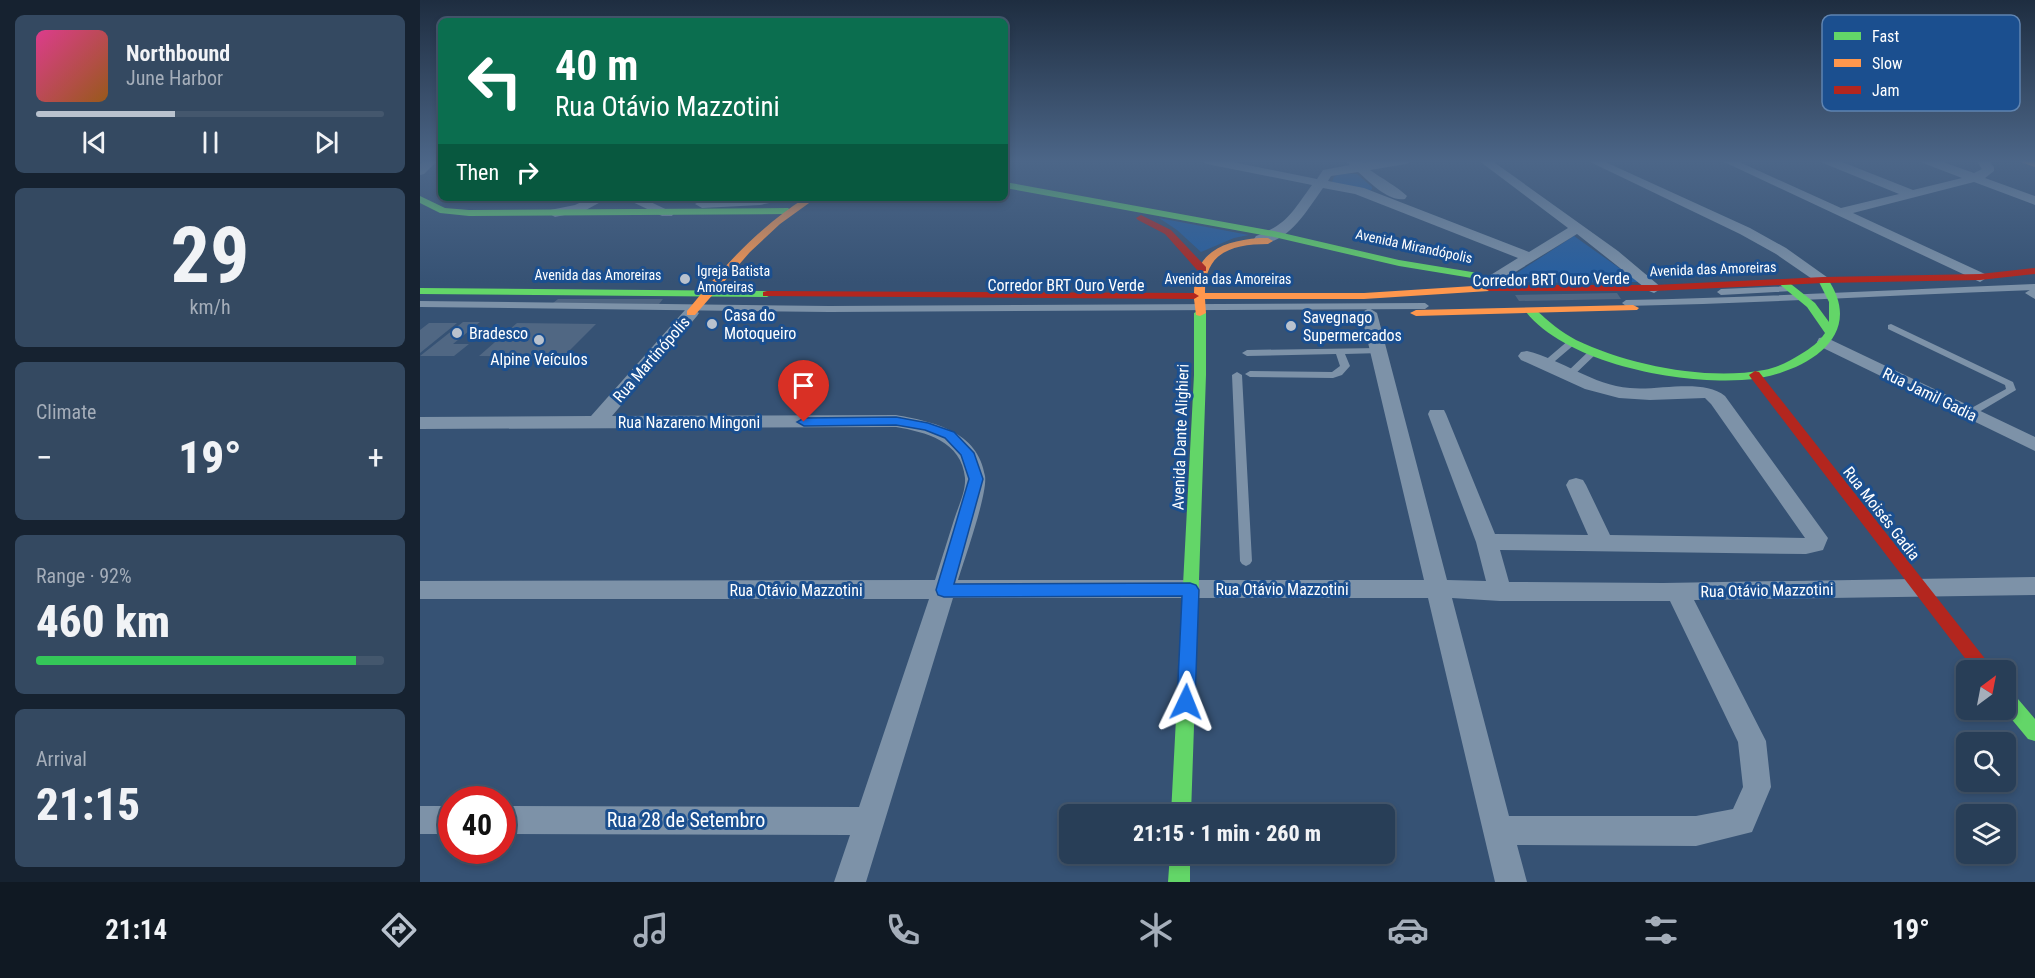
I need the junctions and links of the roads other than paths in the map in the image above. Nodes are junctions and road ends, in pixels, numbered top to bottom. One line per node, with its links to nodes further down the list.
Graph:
1 (424, 201): 21 (main road)
2 (594, 201): 21 (street)
3 (639, 201): 20 (street)
4 (695, 201): 16 (street)
5 (757, 201): 16 (street)
6 (806, 201): 17 (main road, Rua Martinópolis)
7 (1058, 201): 27 (main road)
8 (1094, 201): 23 (main road, Avenida Mirandópolis)
9 (1307, 201): 23 (street)
10 (1387, 201): 25 (street)
11 (1413, 201): 25 (street)
12 (1541, 201): 22 (street)
13 (1681, 201): 35 (street)
14 (1818, 201): 19 (street)
15 (1884, 201): 19 (street)
16 (702, 204): 18 (street)
17 (788, 211): 18 (main road); 40 (main road, Rua Martinópolis)
18 (716, 212): 20 (main road)
19 (1842, 212): 30 (street)
20 (667, 213): 21 (main road)
21 (544, 215)
22 (1578, 228): 25 (street); 34 (street)
23 (1274, 234): 24 (street); 26 (main road, Avenida Mirandópolis)
24 (1258, 240): 26 (main road); 27 (main road)
25 (1534, 254): 31 (street)
26 (1399, 263): 31 (main road, Avenida Mirandópolis)
27 (1202, 269): 42 (main road, Avenida Dante Alighieri)
28 (2035, 271): 30 (main road, Avenida das Amoreiras)
29 (2035, 276): 35 (lane)
30 (1980, 277): 35 (main road, Avenida das Amoreiras)
31 (1494, 279): 33 (main road, Avenida Mirandópolis)
32 (1787, 286): 34 (main road, Avenida das Amoreiras); 35 (main road, Avenida das Amoreiras); 39 (main road); 42 (lane, Corredor BRT Ouro Verde)
33 (1569, 288): 34 (main road, Avenida das Amoreiras); 42 (main road, Avenida das Amoreiras)
34 (1654, 288)
35 (1830, 290): 37 (main road, Avenida das Amoreiras); 39 (main road, Avenida das Amoreiras); 47 (main road)
36 (420, 291): 40 (main road, Avenida das Amoreiras)
37 (2035, 292)
38 (420, 296): 40 (lane)
39 (1806, 300): 42 (lane, Corredor BRT Ouro Verde); 44 (main road, Avenida das Amoreiras); 47 (main road)
40 (700, 302): 41 (lane); 42 (main road, Avenida das Amoreiras); 42 (main road, Avenida das Amoreiras); 43 (main road, Avenida das Amoreiras); 61 (street, Rua Martinópolis)
41 (420, 304)
42 (1201, 304): 45 (main road, Avenida das Amoreiras); 72 (main road, Avenida Dante Alighieri)
43 (420, 309)
44 (1532, 312): 45 (main road, Avenida das Amoreiras); 48 (main road)
45 (1369, 314): 49 (street)
46 (1891, 327): 58 (lane)
47 (1828, 338): 57 (main road); 58 (street, Rua Jamil Gadia)
48 (1572, 342): 50 (main road); 53 (lane)
49 (1378, 352): 52 (lane); 69 (street)
50 (1593, 352): 56 (lane); 57 (main road)
51 (1246, 353): 52 (lane)
52 (1341, 353): 54 (lane)
53 (1536, 360): 56 (street)
54 (1250, 374)
55 (1237, 375): 66 (lane)
56 (1569, 375): 65 (street)
57 (1755, 375): 68 (main road, Rua Moisés Gadia)
58 (1970, 413): 62 (street, Rua Jamil Gadia)
59 (1437, 414): 64 (street)
60 (420, 423): 61 (street, Rua Nazareno Mingoni)
61 (596, 423): 71 (street, Rua Nazareno Mingoni)
62 (2035, 445)
63 (1576, 485): 65 (street)
64 (1486, 543): 65 (street); 74 (street)
65 (1604, 544)
66 (1246, 561)
67 (2035, 586): 68 (street, Rua Otávio Mazzotini)
68 (1919, 587): 73 (street, Rua Otávio Mazzotini); 75 (main road, Rua Moisés Gadia)
69 (1440, 589): 72 (street, Rua Otávio Mazzotini); 74 (street, Rua Otávio Mazzotini); 83 (street)
70 (420, 590): 71 (street, Rua Otávio Mazzotini)
71 (944, 590): 72 (street, Rua Otávio Mazzotini); 82 (street, Rua Nazareno Mingoni)
72 (1190, 590): 78 (main road, Avenida Dante Alighieri)
73 (1677, 591): 74 (street, Rua Otávio Mazzotini); 83 (street)
74 (1500, 592)
75 (1976, 660)
76 (2016, 712): 77 (main road)
77 (2033, 738)
78 (1181, 804)
79 (420, 820): 80 (street)
80 (438, 820)
81 (516, 820): 82 (street, Rua 28 de Setembro)
82 (869, 821): 85 (street, Rua Nazareno Mingoni)
83 (1499, 830): 87 (street)
84 (1180, 864): 86 (main road)
85 (850, 882)
86 (1179, 882)
87 (1511, 882)

